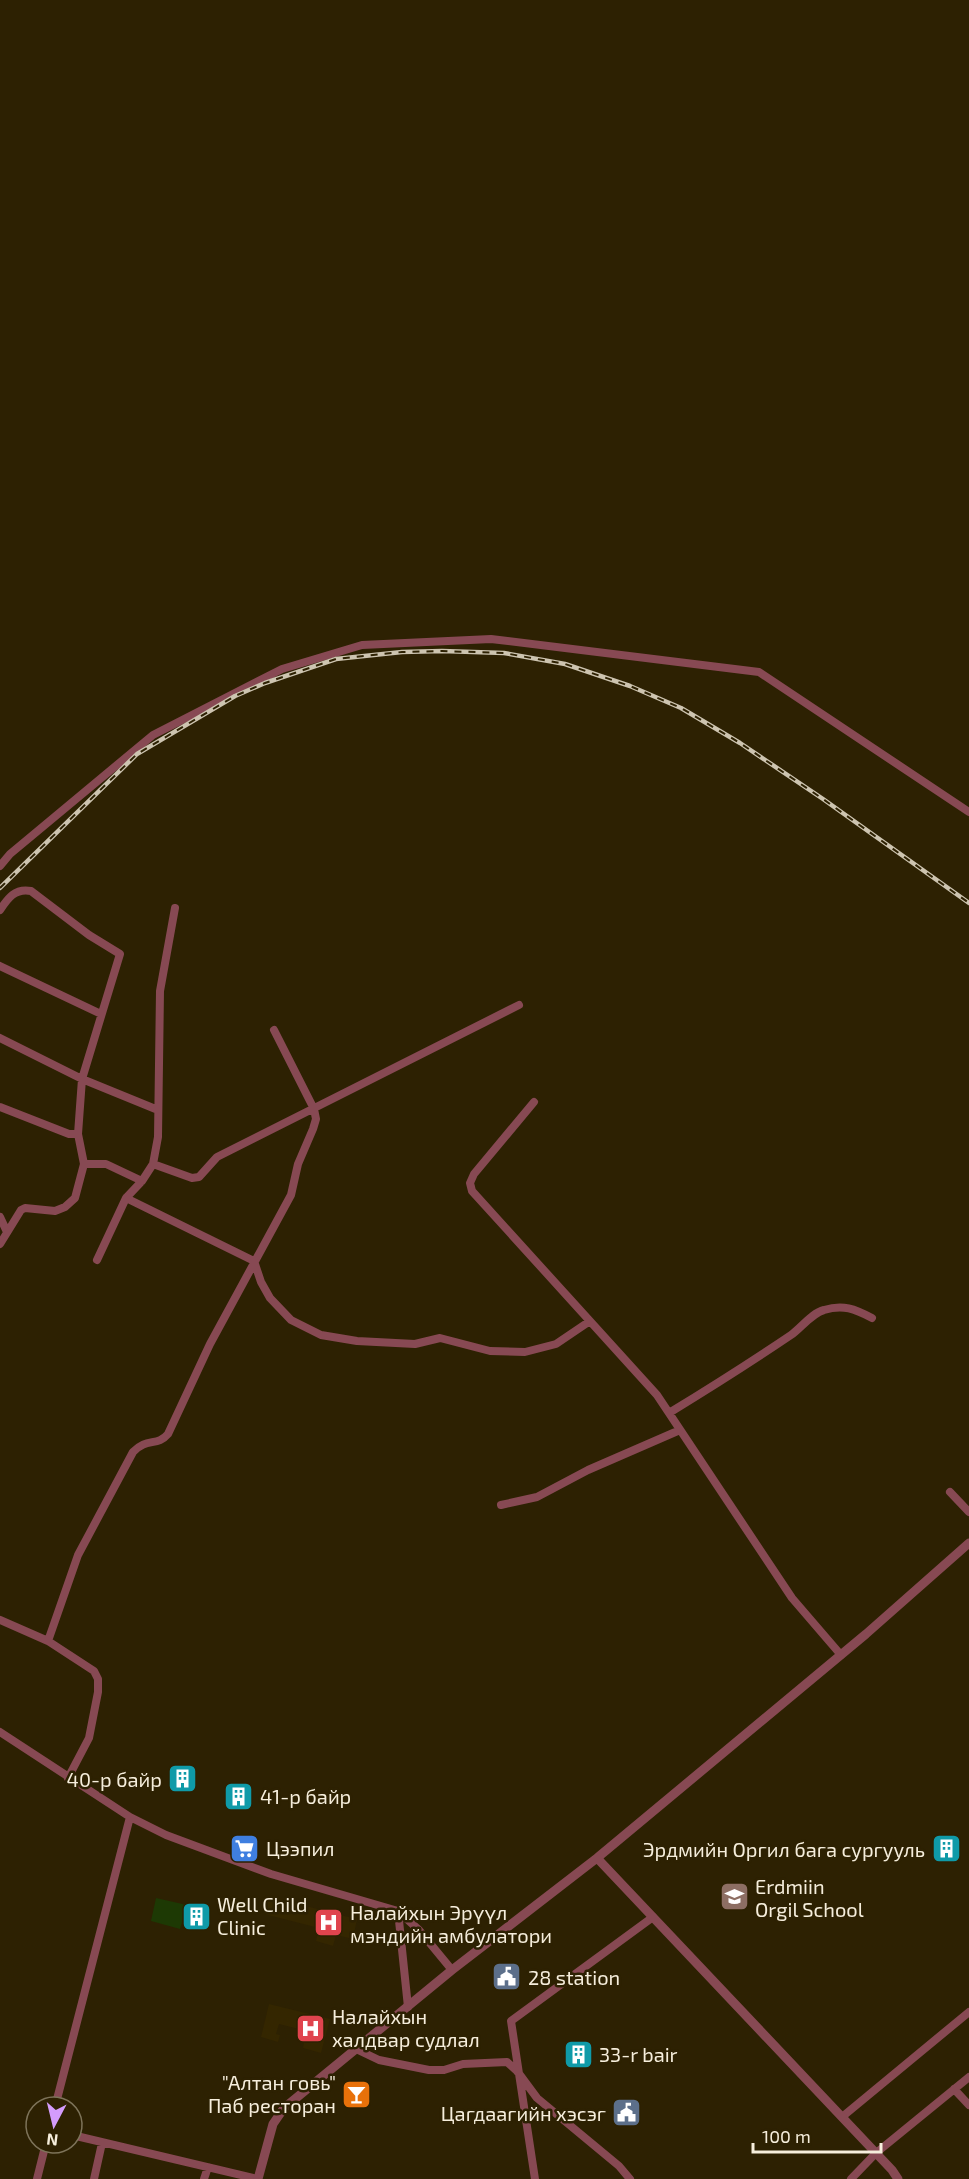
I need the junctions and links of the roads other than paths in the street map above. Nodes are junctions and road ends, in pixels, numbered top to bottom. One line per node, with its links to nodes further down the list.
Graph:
1 (969, 812): 2 (street)
2 (10, 854): 3 (street); 4 (street)
3 (0, 855)
4 (0, 866)
5 (175, 908): 16 (street)
6 (0, 910): 9 (street)
7 (0, 966): 9 (street)
8 (519, 1005): 15 (street)
9 (101, 1014): 12 (street)
10 (274, 1030): 15 (street)
11 (0, 1038): 12 (street)
12 (82, 1079): 16 (street); 17 (street)
13 (534, 1102): 28 (street)
14 (0, 1107): 17 (street)
15 (314, 1109): 19 (street); 26 (street)
16 (158, 1110): 19 (street)
17 (78, 1134): 18 (street)
18 (84, 1164): 20 (street); 23 (street)
19 (153, 1164): 20 (street)
20 (142, 1181): 21 (street)
21 (126, 1198): 25 (street); 26 (street)
22 (0, 1218): 23 (street)
23 (7, 1232): 24 (street)
24 (0, 1244)
25 (98, 1260)
26 (254, 1261): 28 (street); 36 (street)
27 (872, 1318): 29 (street)
28 (590, 1321): 29 (street)
29 (669, 1413): 30 (street)
30 (680, 1430): 32 (street); 37 (street)
31 (950, 1492): 33 (street)
32 (501, 1505)
33 (969, 1512)
34 (969, 1543): 37 (street)
35 (0, 1620): 36 (street)
36 (48, 1641): 39 (street)
37 (841, 1655): 41 (street)
38 (0, 1732): 39 (street)
39 (68, 1778): 40 (street)
40 (130, 1816): 42 (street); 53 (street)
41 (597, 1858): 43 (street); 46 (street)
42 (398, 1911): 44 (street); 45 (street)
43 (653, 1917): 50 (street); 55 (street)
44 (418, 1930): 45 (street); 46 (street)
45 (400, 1939): 47 (street)
46 (452, 1970): 47 (street)
47 (408, 2007): 49 (street)
48 (969, 2012): 55 (street)
49 (356, 2049): 50 (street); 64 (street)
50 (517, 2071): 65 (street); 66 (street)
51 (969, 2077): 52 (street)
52 (954, 2089): 54 (street); 58 (street)
53 (58, 2095)
54 (969, 2105)
55 (842, 2117): 58 (street)
56 (84, 2139): 57 (street)
57 (102, 2143): 60 (street); 62 (street)
58 (876, 2153): 67 (street); 68 (street)
59 (43, 2155): 61 (street)
60 (208, 2167): 63 (street); 64 (street)
61 (37, 2179)
62 (94, 2179)
63 (204, 2179)
64 (258, 2179)
65 (535, 2179)
66 (630, 2179)
67 (851, 2179)
68 (898, 2179)

